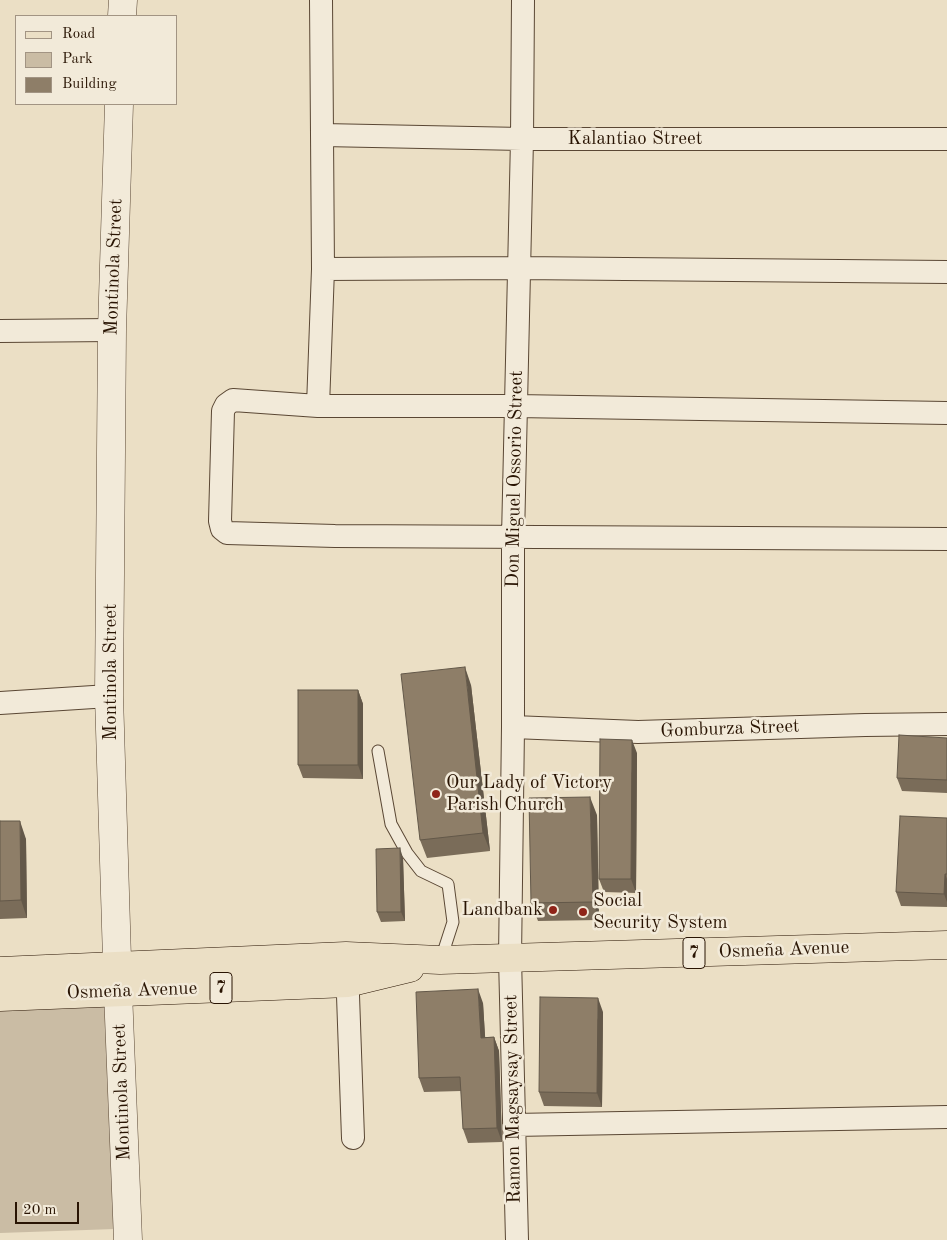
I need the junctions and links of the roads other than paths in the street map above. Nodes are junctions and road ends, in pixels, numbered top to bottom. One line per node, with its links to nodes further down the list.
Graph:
1 (122, 0): 4 (street)
2 (321, 0): 6 (street)
3 (524, 0): 7 (street, Don Miguel Ossorio Street)
4 (122, 15)
5 (119, 105): 12 (street, Montinola Street)
6 (323, 135): 7 (street, Kalantiao Street); 10 (street)
7 (522, 139): 8 (street, Kalantiao Street); 9 (street, Don Miguel Ossorio Street)
8 (947, 139)
9 (518, 268): 10 (street); 11 (street); 15 (street, Don Miguel Ossorio Street)
10 (323, 269): 14 (street)
11 (947, 272)
12 (112, 330): 13 (street); 19 (street, Montinola Street)
13 (0, 331)
14 (318, 406): 15 (street); 17 (street)
15 (516, 406): 16 (street); 17 (street, Don Miguel Ossorio Street)
16 (947, 413)
17 (513, 538): 18 (street); 22 (street, Don Miguel Ossorio Street)
18 (947, 539)
19 (110, 696): 20 (street); 29 (street, Montinola Street)
20 (0, 703)
21 (947, 724): 22 (street, Gomburza Street)
22 (514, 728): 26 (street, Don Miguel Ossorio Street)
23 (378, 751): 27 (lane)
24 (947, 945): 26 (main road, Osmeña Avenue / 7)
25 (346, 956): 27 (main road, Osmeña Avenue / 7); 29 (main road, Osmeña Avenue / 7); 30 (street)
26 (510, 958): 27 (main road, Osmeña Avenue / 7); 33 (street, Ramon Magsaysay Street)
27 (440, 960): 30 (main road, Osmeña Avenue / 7)
28 (0, 971): 29 (main road, Osmeña Avenue / 7)
29 (118, 979): 30 (main road, Osmeña Avenue / 7); 31 (main road, Osmeña Avenue / 7); 35 (street, Montinola Street)
30 (348, 983): 34 (street)
31 (0, 997)
32 (947, 1117): 33 (street)
33 (514, 1125): 36 (street, Ramon Magsaysay Street)
34 (353, 1138)
35 (128, 1240)
36 (517, 1240)

